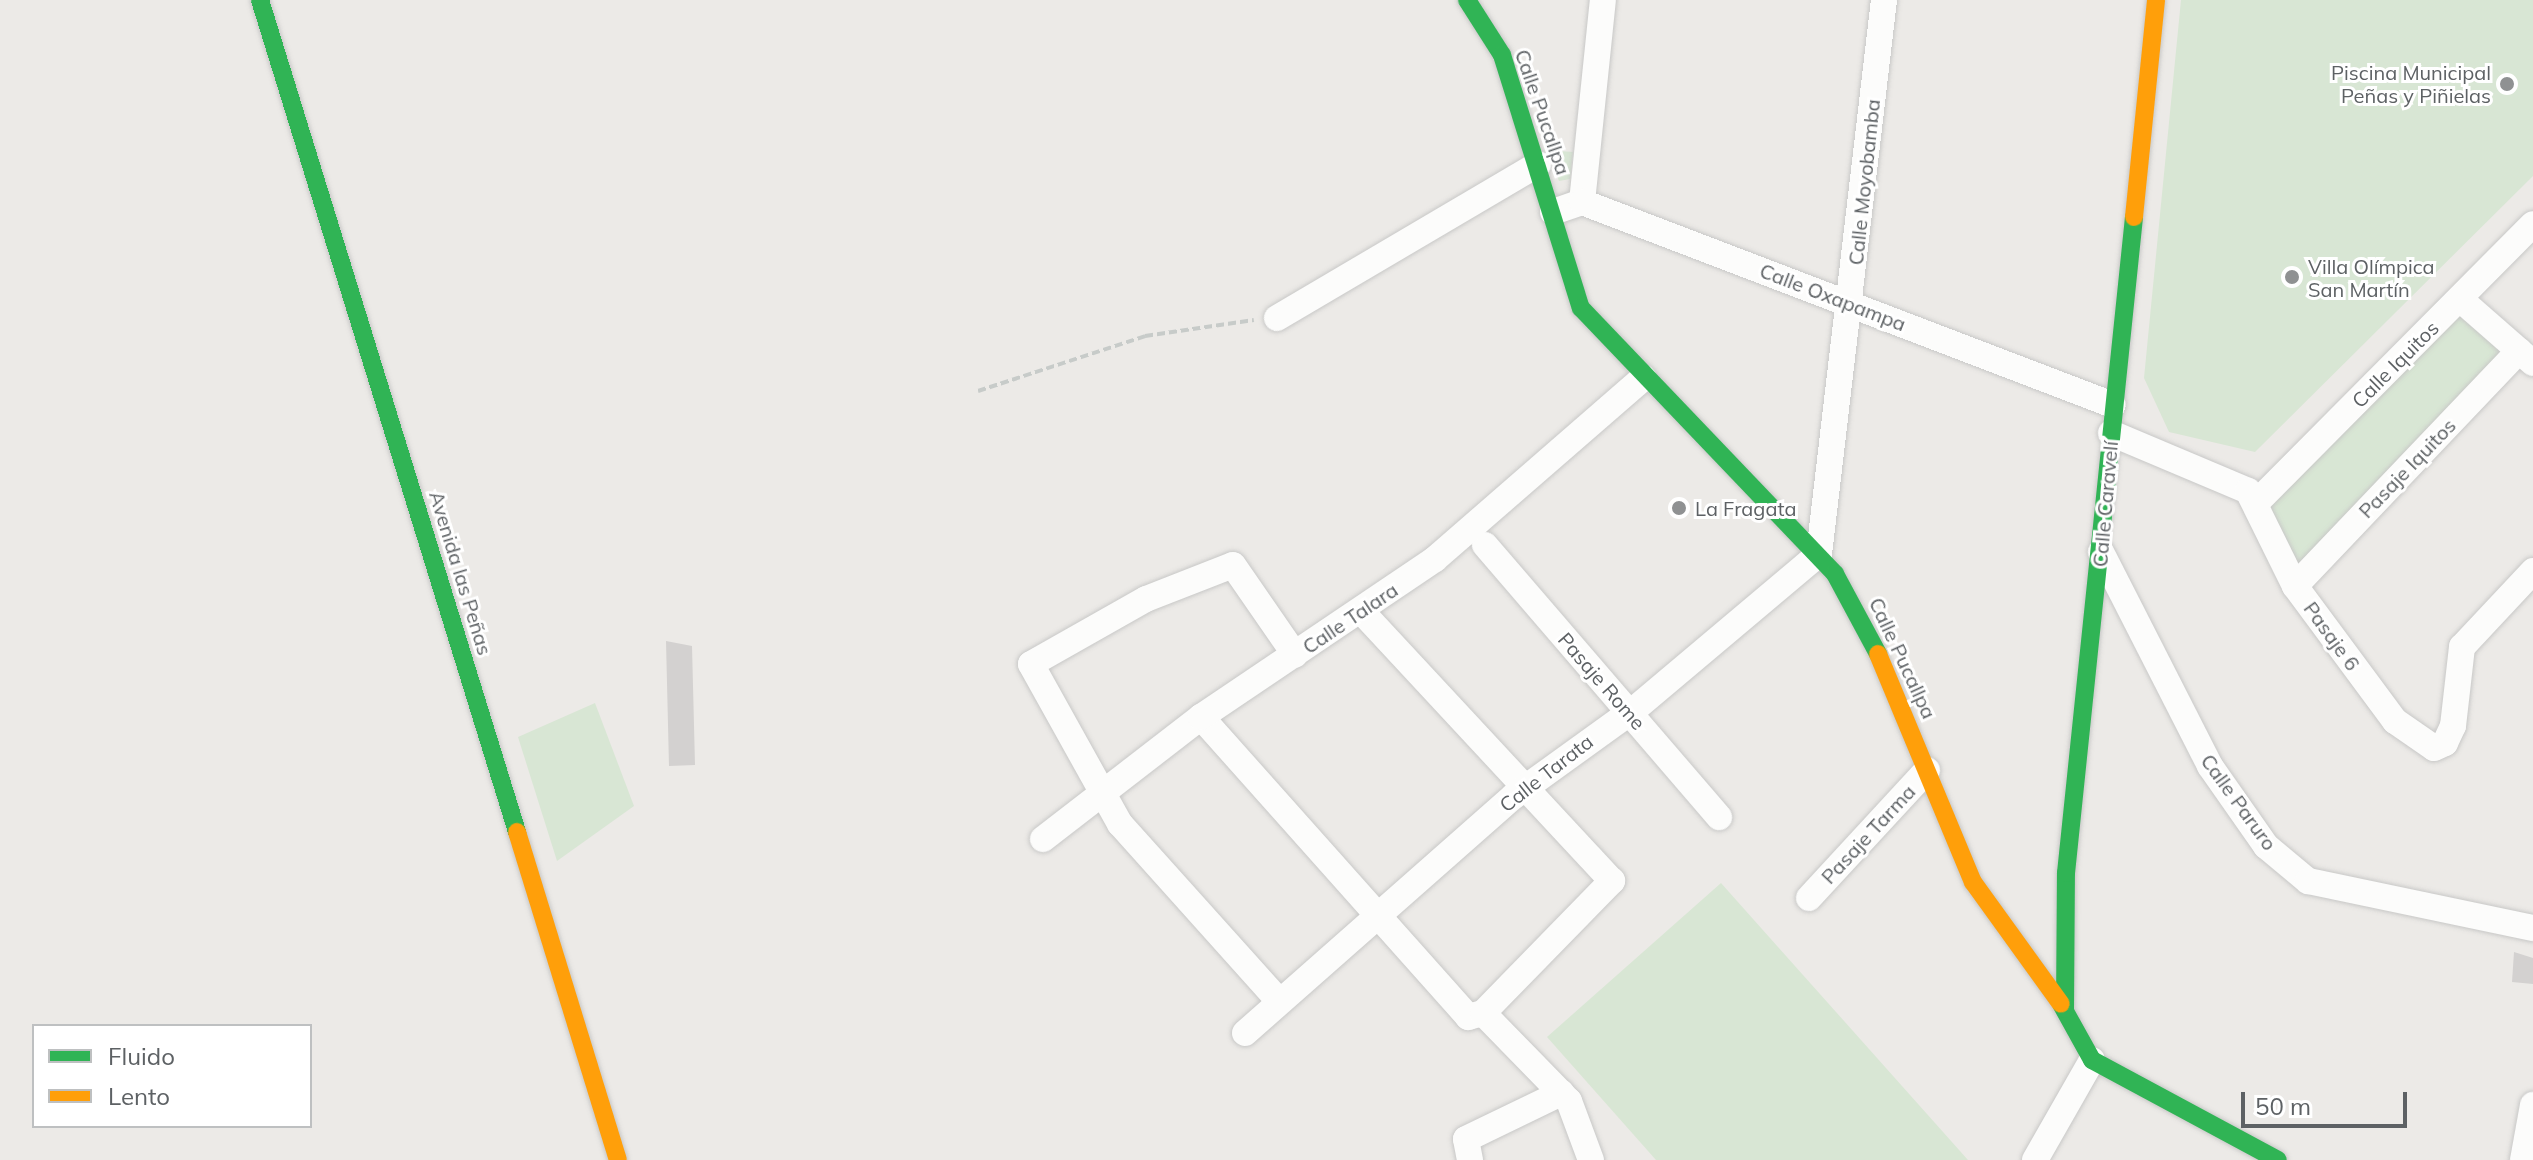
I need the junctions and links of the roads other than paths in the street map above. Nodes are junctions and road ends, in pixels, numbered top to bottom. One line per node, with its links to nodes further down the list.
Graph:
1 (260, 0): 42 (street, Avenida las Peñas)
2 (1467, 0): 6 (street, Calle Pucallpa)
3 (1603, 0): 7 (street)
4 (1884, 0): 11 (street, Calle Moyobamba)
5 (2156, 0): 15 (street, Calle Caravelí)
6 (1538, 164): 8 (street, Calle Pucallpa); 12 (street)
7 (1582, 202): 8 (street); 11 (street, Calle Oxapampa)
8 (1553, 212): 14 (street, Calle Pucallpa)
9 (2533, 224): 10 (street, Calle Iquitos)
10 (2460, 299): 13 (street); 17 (street, Calle Iquitos)
11 (1851, 303): 15 (street, Calle Oxapampa); 20 (street, Calle Moyobamba)
12 (1277, 318)
13 (2526, 357): 22 (street, Pasaje Iquitos)
14 (1643, 378): 20 (street, Calle Pucallpa); 23 (street, Calle Talara)
15 (2113, 405): 16 (street, Calle Caravelí)
16 (2111, 433): 17 (street); 19 (street, Calle Caravelí)
17 (2256, 503): 22 (street, Pasaje 6)
18 (1485, 545): 25 (street, Pasaje Rome)
19 (2101, 552): 34 (street, Calle Paruro); 36 (street, Calle Caravelí)
20 (1819, 554): 25 (street, Calle Tarata); 27 (street, Calle Pucallpa)
21 (2533, 571): 22 (street, Pasaje 6)
22 (2295, 586)
23 (1362, 612): 24 (street, Calle Talara); 28 (street)
24 (1295, 655): 26 (street, Calle Talara); 29 (street)
25 (1627, 711): 28 (street, Calle Tarata); 30 (street, Pasaje Rome)
26 (1201, 717): 29 (street, Calle Talara); 33 (street)
27 (1927, 770): 32 (street, Pasaje Tarma); 36 (street, Calle Pucallpa)
28 (1524, 787): 33 (street, Calle Tarata); 37 (street)
29 (1102, 793): 31 (street, Calle Talara); 35 (street)
30 (1719, 817)
31 (1043, 839)
32 (1809, 898)
33 (1379, 912): 35 (street, Calle Tarata); 37 (street)
34 (2533, 928)
35 (1279, 1001): 38 (street, Calle Tarata)
36 (2065, 1009): 39 (street, Calle Pucallpa)
37 (1483, 1013): 40 (street)
38 (1245, 1033)
39 (2092, 1060): 45 (street); 46 (street)
40 (1561, 1093): 43 (street); 44 (street)
41 (2533, 1105): 47 (street)
42 (618, 1160)
43 (1470, 1160)
44 (1591, 1160)
45 (2035, 1160)
46 (2278, 1160)
47 (2523, 1160)

